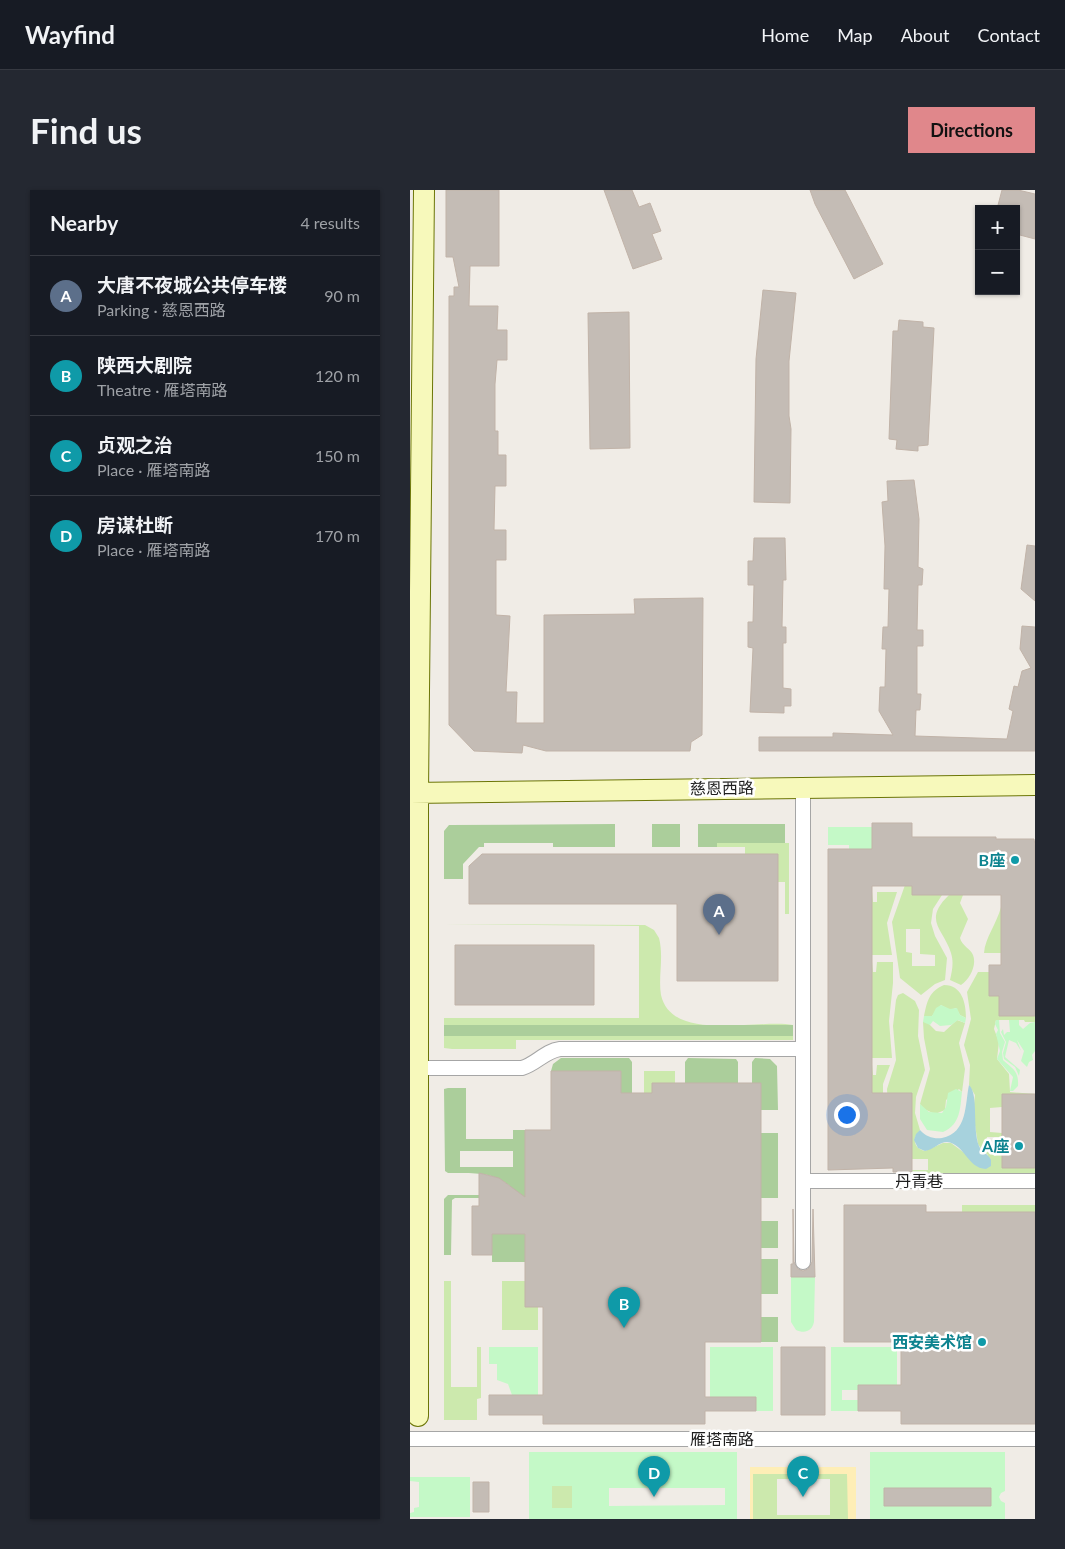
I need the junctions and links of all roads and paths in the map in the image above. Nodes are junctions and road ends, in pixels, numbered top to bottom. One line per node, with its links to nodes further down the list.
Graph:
1 (424, 190): 4 (street)
2 (1035, 785): 3 (street, 慈恩西路)
3 (803, 787): 4 (street, 慈恩西路); 5 (street)
4 (414, 792): 6 (street)
5 (803, 1049): 6 (street); 7 (street)
6 (418, 1068): 9 (street)
7 (803, 1181): 8 (street, 丹青巷); 10 (street)
8 (1035, 1181)
9 (414, 1208): 11 (street)
10 (803, 1262)
11 (418, 1416)
12 (410, 1439): 13 (street, 雁塔南路)
13 (1035, 1439)

